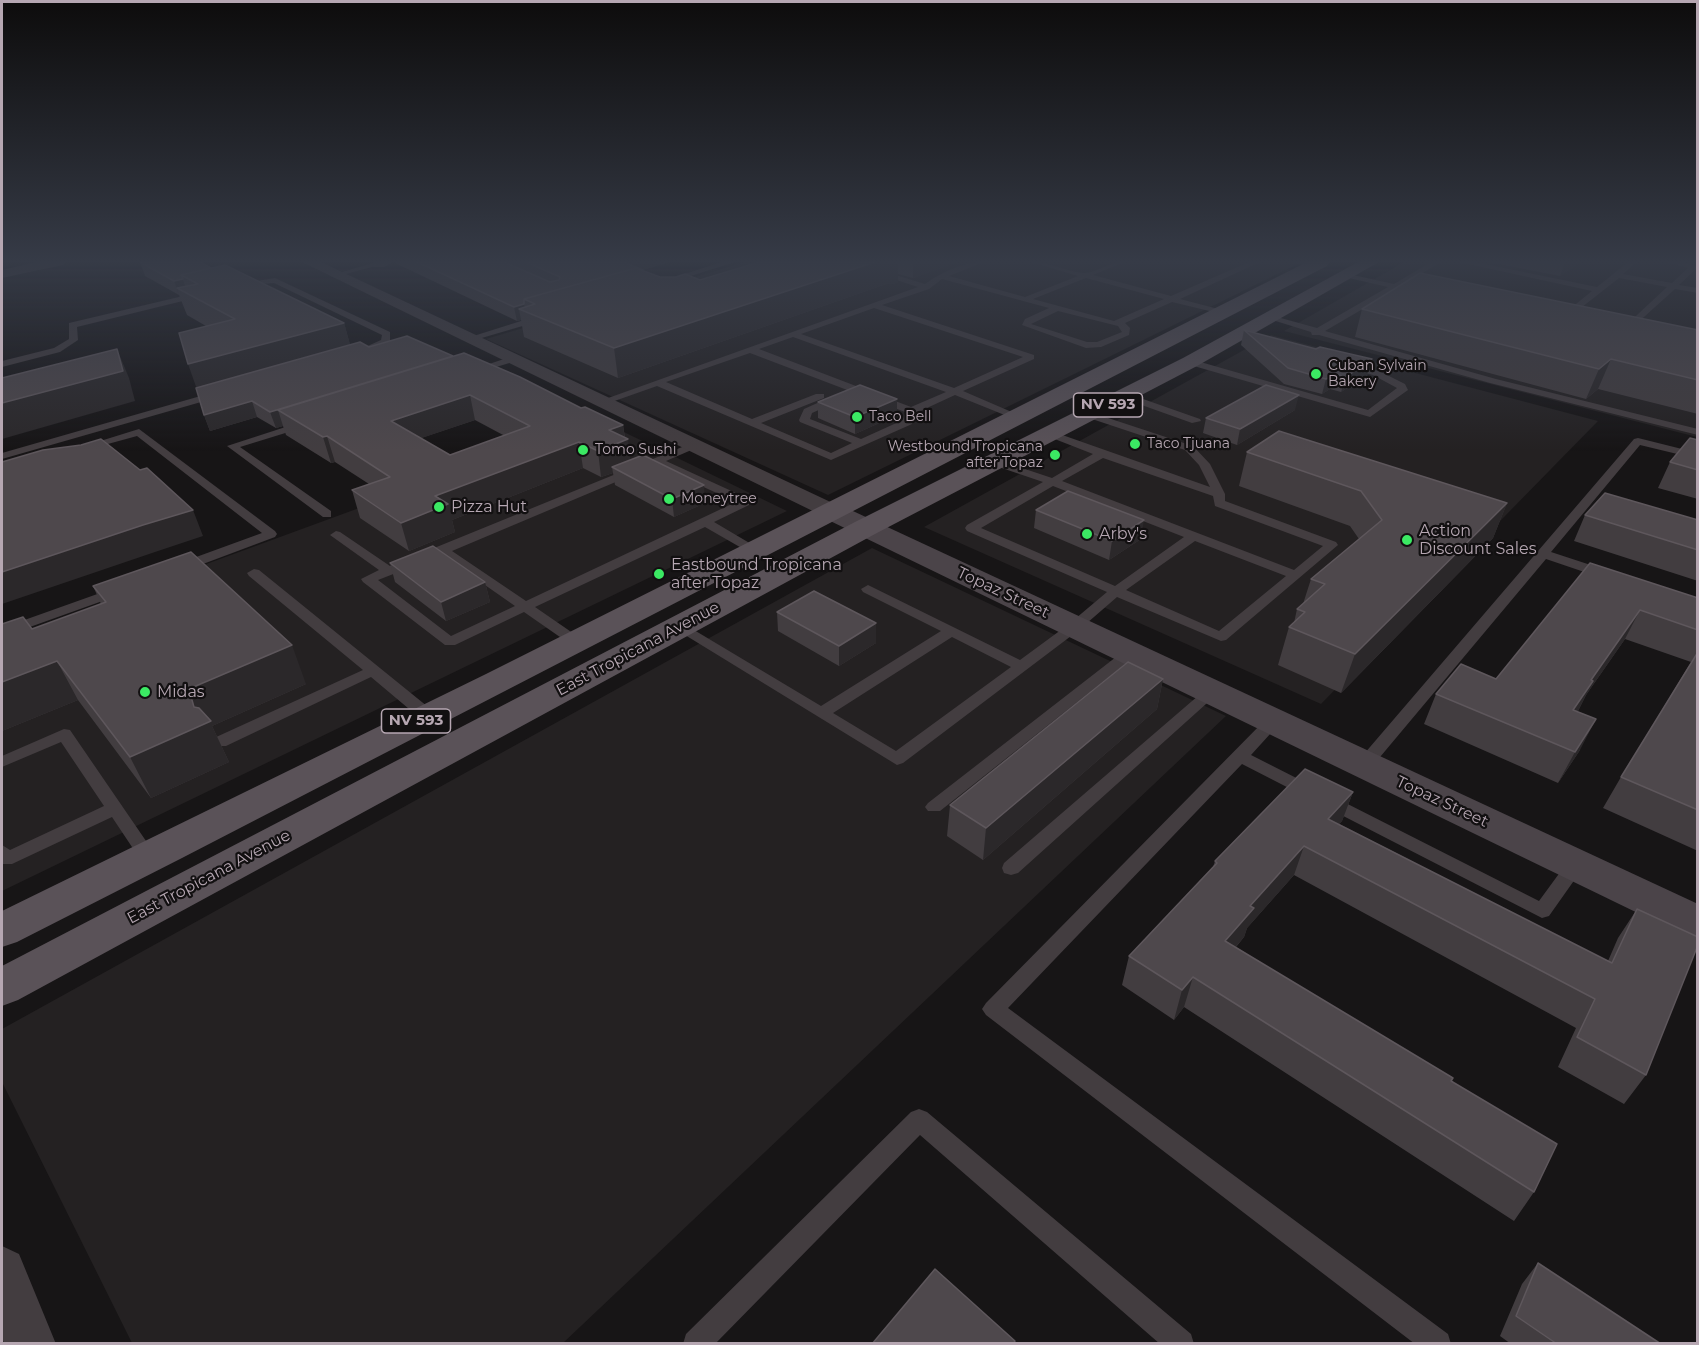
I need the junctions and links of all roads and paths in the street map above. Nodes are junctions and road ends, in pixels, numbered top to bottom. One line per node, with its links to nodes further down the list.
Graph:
1 (73, 325): 26 (lane)
2 (368, 325): 23 (lane)
3 (439, 325): 21 (street, Topaz Street)
4 (518, 325): 21 (lane)
5 (817, 325): 17 (lane)
6 (932, 325): 33 (lane)
7 (1026, 325): 8 (lane)
8 (1121, 325)
9 (1199, 325): 38 (main road, East Tropicana Avenue / NV 593)
10 (1220, 325): 25 (main road)
11 (1254, 325): 15 (main road)
12 (1262, 325): 15 (main road, East Tropicana Avenue / NV 593)
13 (1329, 325): 16 (lane)
14 (1632, 325): 19 (lane)
15 (1258, 327): 16 (lane); 25 (main road, East Tropicana Avenue / NV 593)
16 (1315, 333): 42 (lane)
17 (792, 334): 22 (lane); 33 (lane)
18 (1610, 334): 19 (lane)
19 (1620, 336): 20 (lane)
20 (1630, 338)
21 (468, 339): 24 (street, Topaz Street)
22 (749, 349): 29 (lane); 30 (lane)
23 (357, 355)
24 (513, 359): 28 (lane); 35 (street, Topaz Street)
25 (1190, 362): 27 (lane); 34 (main road, East Tropicana Avenue / NV 593)
26 (2, 364)
27 (1342, 364)
28 (457, 376)
29 (657, 382): 35 (lane); 41 (lane)
30 (845, 386): 31 (lane); 41 (lane)
31 (856, 390): 36 (lane); 44 (lane)
32 (231, 391): 48 (lane)
33 (954, 391): 36 (lane); 38 (lane)
34 (1126, 396): 37 (main road, East Tropicana Avenue / NV 593); 39 (lane)
35 (602, 402): 45 (street, Topaz Street)
36 (911, 411): 44 (lane)
37 (1090, 415): 43 (main road, East Tropicana Avenue / NV 593); 53 (lane)
38 (1016, 416): 54 (main road, East Tropicana Avenue / NV 593)
39 (1196, 421)
40 (311, 422): 55 (lane)
41 (752, 423): 44 (lane)
42 (1698, 432)
43 (1051, 434): 47 (lane); 51 (main road, East Tropicana Avenue / NV 593)
44 (861, 443)
45 (692, 446): 50 (lane); 54 (street, Topaz Street)
46 (70, 451): 63 (lane)
47 (1102, 454): 52 (lane); 53 (lane)
48 (2, 456)
49 (1698, 456): 62 (lane)
50 (657, 460): 56 (lane); 60 (lane)
51 (994, 462): 52 (lane); 57 (main road, East Tropicana Avenue / NV 593)
52 (1053, 482): 59 (lane); 70 (lane)
53 (1219, 494): 66 (lane)
54 (831, 511): 57 (street, Topaz Street); 61 (main road, East Tropicana Avenue / NV 593)
55 (327, 514)
56 (705, 522): 61 (lane); 71 (lane)
57 (865, 528): 72 (main road, East Tropicana Avenue / NV 593); 73 (street, Topaz Street)
58 (336, 535): 64 (lane)
59 (1194, 536): 66 (lane); 70 (lane)
60 (443, 550): 64 (lane); 71 (lane)
61 (757, 550): 76 (main road, East Tropicana Avenue / NV 593)
62 (1542, 554): 67 (lane); 87 (lane)
63 (170, 571)
64 (389, 571): 71 (lane)
65 (254, 573): 79 (lane)
66 (1295, 575): 70 (lane)
67 (1620, 579)
68 (125, 588): 75 (lane)
69 (868, 589): 74 (lane)
70 (1116, 591): 73 (lane)
71 (525, 607): 76 (lane)
72 (679, 627): 81 (lane); 97 (main road, East Tropicana Avenue / NV 593)
73 (1074, 627): 77 (street, Topaz Street); 78 (lane)
74 (952, 631): 78 (lane); 81 (lane)
75 (2, 633)
76 (575, 641): 82 (main road, East Tropicana Avenue / NV 593)
77 (1130, 653): 80 (street, Topaz Street); 89 (lane)
78 (1021, 666): 81 (lane)
79 (374, 670): 82 (lane); 84 (lane)
80 (1211, 693): 83 (street, Topaz Street); 93 (lane)
81 (822, 713)
82 (426, 715): 91 (main road, East Tropicana Avenue / NV 593)
83 (1273, 722): 85 (lane); 87 (street, Topaz Street)
84 (220, 742)
85 (1240, 756): 92 (lane); 102 (lane)
86 (2, 762): 88 (lane)
87 (1364, 765): 92 (street, Topaz Street)
88 (116, 807): 90 (lane); 91 (lane)
89 (934, 807)
90 (2, 852)
91 (148, 857): 95 (main road, East Tropicana Avenue / NV 593); 96 (main road)
92 (1576, 865): 94 (street, Topaz Street)
93 (1011, 868)
94 (1698, 923)
95 (2, 930)
96 (2, 954)
97 (2, 987)
98 (4, 1282): 99 (street)
99 (30, 1344)
100 (696, 1344): 101 (lane)
101 (1181, 1344)
102 (1438, 1344)

